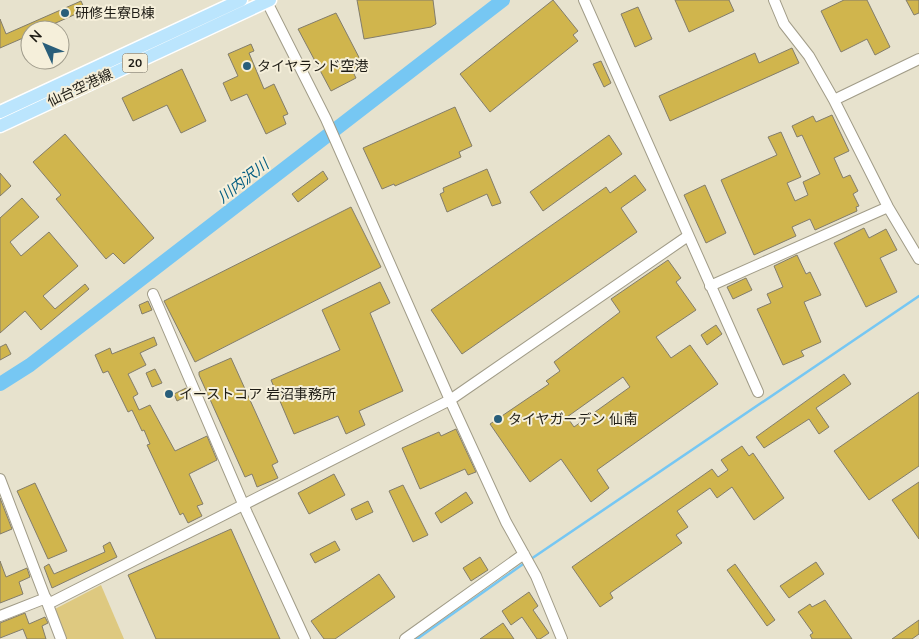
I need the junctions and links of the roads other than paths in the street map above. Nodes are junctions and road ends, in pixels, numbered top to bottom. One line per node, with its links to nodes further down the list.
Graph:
1 (242, 0): 7 (main road, 仙台空港線 / 20)
2 (268, 0): 8 (main road, 仙台空港線 / 20); 15 (street)
3 (584, 0): 10 (street)
4 (774, 0): 6 (street)
5 (919, 59): 6 (street)
6 (834, 100): 9 (street)
7 (0, 112)
8 (0, 126)
9 (888, 207): 11 (street); 12 (street)
10 (688, 236): 12 (street); 15 (street)
11 (919, 260)
12 (710, 286): 14 (street)
13 (153, 294): 17 (street)
14 (758, 392)
15 (450, 400): 17 (street); 18 (street)
16 (0, 479): 19 (street)
17 (243, 503): 19 (street); 22 (street)
18 (524, 555): 23 (street); 24 (street)
19 (47, 601): 20 (street); 21 (street)
20 (0, 616)
21 (61, 639)
22 (305, 639)
23 (405, 639)
24 (562, 639)

